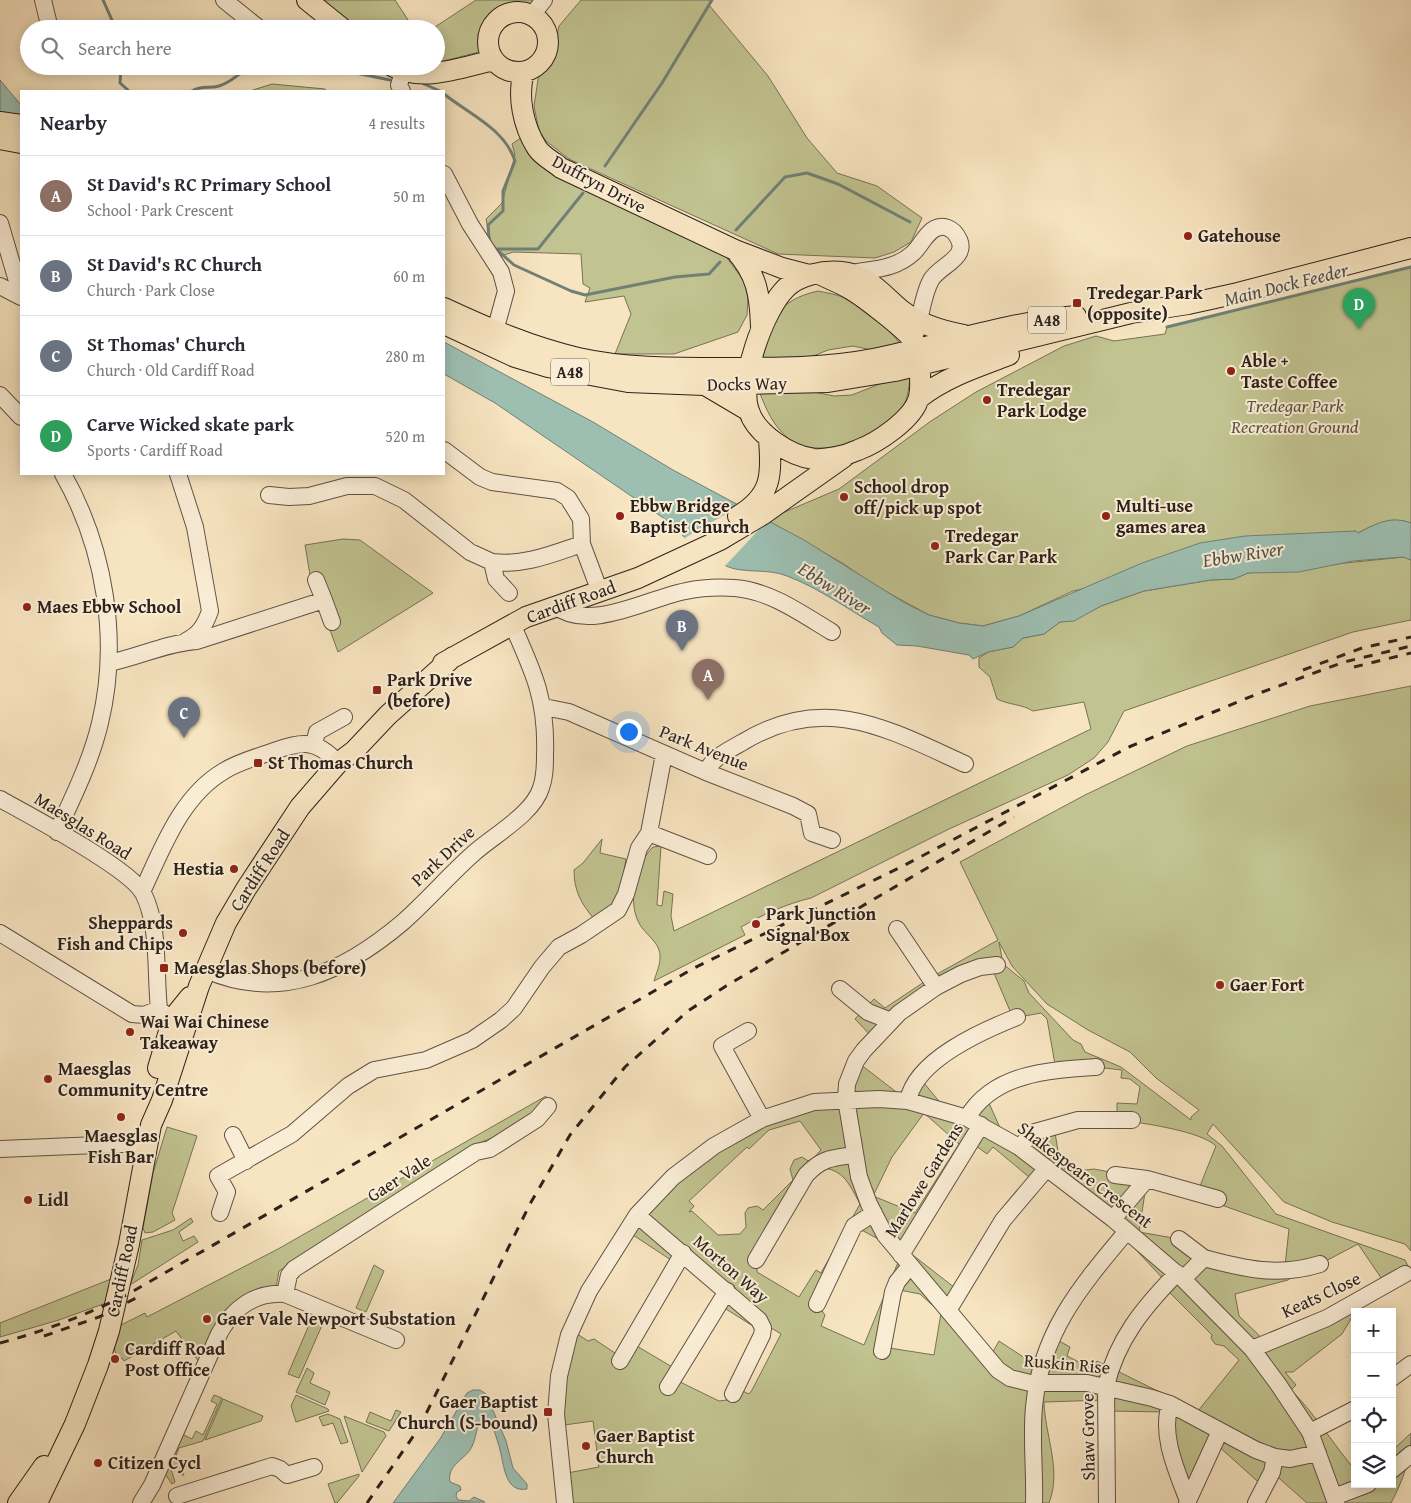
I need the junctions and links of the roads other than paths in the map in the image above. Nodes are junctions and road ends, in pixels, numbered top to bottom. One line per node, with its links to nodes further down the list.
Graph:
1 (43, 0): 5 (street)
2 (224, 0): 6 (street)
3 (307, 0): 7 (main road)
4 (538, 8): 8 (main road); 10 (main road)
5 (48, 20)
6 (249, 20)
7 (332, 20)
8 (494, 60): 9 (main road); 10 (main road)
9 (445, 70)
10 (524, 72): 16 (main road, Duffryn Drive)
11 (20, 127): 12 (main road)
12 (6, 136)
13 (445, 176): 25 (street)
14 (0, 223): 20 (street)
15 (1411, 248): 22 (main road, A48)
16 (735, 250): 17 (main road, Duffryn Drive); 28 (main road, Duffryn Drive)
17 (814, 274): 18 (main road, A48); 28 (main road); 29 (main road)
18 (852, 274): 23 (main road, A48); 23 (street)
19 (0, 286): 20 (street)
20 (18, 295)
21 (445, 308): 25 (main road, Docks Way / A48)
22 (1131, 313): 26 (main road, A48); 27 (main road, A48)
23 (919, 321): 27 (main road, A48); 29 (street)
24 (445, 324): 32 (main road, Docks Way / A48)
25 (494, 331): 30 (main road, Docks Way / A48)
26 (1056, 333): 29 (main road, Docks Way / A48); 34 (main road, A48)
27 (964, 335): 29 (main road, Docks Way / A48)
28 (758, 336): 30 (main road, A48); 31 (main road)
29 (917, 351): 31 (main road, Docks Way / A48); 34 (main road)
30 (688, 368): 31 (main road, Docks Way / A48)
31 (749, 376): 32 (main road, Docks Way / A48); 35 (main road)
32 (704, 385): 35 (main road, A48)
33 (0, 395): 36 (street)
34 (919, 398): 39 (main road)
35 (749, 412): 37 (main road)
36 (20, 416)
37 (769, 439): 39 (main road); 43 (main road, Cardiff Road)
38 (445, 451): 44 (street)
39 (850, 453): 43 (main road, Cardiff Road)
40 (63, 475): 55 (street)
41 (178, 475): 54 (street)
42 (269, 495): 45 (street)
43 (756, 512): 47 (main road, Cardiff Road)
44 (582, 544): 45 (street); 47 (street)
45 (492, 562): 48 (street)
46 (316, 580): 49 (street)
47 (600, 592): 50 (main road, Cardiff Road)
48 (509, 593)
49 (324, 600): 51 (street); 54 (street)
50 (555, 606): 52 (main road, Cardiff Road); 53 (street)
51 (332, 622)
52 (512, 624): 56 (street, Park Drive); 60 (main road, Cardiff Road)
53 (832, 632)
54 (184, 642): 55 (street)
55 (109, 663): 64 (street)
56 (544, 707): 59 (street, Park Avenue); 72 (street, Park Drive)
57 (344, 717): 58 (street)
58 (314, 744): 60 (street); 68 (street)
59 (664, 754): 62 (street, Park Avenue); 65 (street)
60 (338, 763): 72 (main road, Cardiff Road)
61 (965, 764): 62 (street)
62 (706, 772): 66 (street, Park Avenue)
63 (0, 798): 64 (street, Maesglas Road)
64 (57, 832): 68 (street, Maesglas Road)
65 (649, 833): 67 (street); 91 (street)
66 (832, 840)
67 (708, 856)
68 (142, 892): 75 (street)
69 (897, 929): 73 (street)
70 (0, 933): 75 (street)
71 (997, 965): 73 (street, Ruskin Rise)
72 (202, 978): 75 (main road, Cardiff Road)
73 (936, 986): 77 (street, Ruskin Rise)
74 (840, 989): 77 (street)
75 (173, 1017): 87 (main road, Cardiff Road)
76 (1017, 1017): 81 (street)
77 (891, 1021): 80 (street, Ruskin Rise)
78 (748, 1031): 83 (street)
79 (1096, 1067): 85 (street, Marlowe Gardens)
80 (846, 1099): 81 (street, Shakespeare Crescent); 83 (street, Shakespeare Crescent); 90 (street, Ruskin Rise)
81 (908, 1101): 85 (street, Shakespeare Crescent)
82 (548, 1106): 110 (street, Gaer Vale)
83 (762, 1119): 98 (street, Shakespeare Crescent)
84 (1132, 1120): 88 (street)
85 (974, 1122): 88 (street, Shakespeare Crescent); 105 (street, Marlowe Gardens)
86 (233, 1135): 91 (street)
87 (147, 1143): 89 (street); 125 (main road, Cardiff Road)
88 (1019, 1147): 92 (street, Shakespeare Crescent)
89 (0, 1149)
90 (854, 1155): 97 (street, Ruskin Rise); 104 (street)
91 (246, 1160): 96 (street)
92 (1048, 1168): 99 (street, Shakespeare Crescent); 112 (street)
93 (1114, 1176): 94 (street)
94 (1146, 1178): 95 (street); 99 (street)
95 (1218, 1198)
96 (220, 1212)
97 (874, 1213): 105 (street, Ruskin Rise); 111 (street)
98 (637, 1215): 102 (street, Morton Way); 141 (street, Shakespeare Crescent)
99 (1113, 1219): 100 (street, Shakespeare Crescent)
100 (1127, 1231): 108 (street, Shakespeare Crescent); 119 (street)
101 (1179, 1239): 103 (street)
102 (683, 1253): 109 (street, Morton Way); 116 (street)
103 (1204, 1258): 106 (street); 108 (street, Shaw Grove)
104 (756, 1260)
105 (905, 1260): 112 (street, Ruskin Rise); 115 (street, Marlowe Gardens)
106 (1320, 1264)
107 (1405, 1274): 114 (street, Keats Close)
108 (1180, 1276): 114 (street, Shakespeare Crescent); 120 (street, Shaw Grove)
109 (726, 1291): 121 (street); 122 (street, Morton Way)
110 (285, 1294): 113 (street); 133 (street)
111 (817, 1304)
112 (949, 1309): 119 (street, Ruskin Rise)
113 (396, 1340)
114 (1252, 1349): 127 (street, Shakespeare Crescent)
115 (882, 1351)
116 (620, 1361)
117 (1411, 1364): 118 (street)
118 (1396, 1375)
119 (1037, 1384): 120 (street, Ruskin Rise); 142 (street)
120 (1106, 1386): 123 (street, Ruskin Rise); 143 (street, Shaw Grove)
121 (668, 1387)
122 (733, 1394)
123 (1170, 1404): 126 (street, Ruskin Rise); 137 (street)
124 (1351, 1411): 127 (street)
125 (75, 1424): 138 (main road, Cardiff Road); 139 (main road, Cardiff Road)
126 (1220, 1431): 130 (street, Ruskin Rise); 137 (street)
127 (1310, 1432): 128 (street, Shakespeare Crescent)
128 (1318, 1454): 130 (street, Ruskin Rise); 136 (street, Shakespeare Crescent)
129 (1411, 1454): 132 (street)
130 (1275, 1457): 144 (street)
131 (314, 1467): 135 (street)
132 (1396, 1467)
133 (152, 1485): 135 (street); 140 (street)
134 (1360, 1488): 136 (street)
135 (178, 1500)
136 (1335, 1500)
137 (1187, 1502)
138 (18, 1503)
139 (37, 1503)
140 (141, 1503)
141 (565, 1503)
142 (1034, 1503)
143 (1107, 1503)
144 (1256, 1503)

